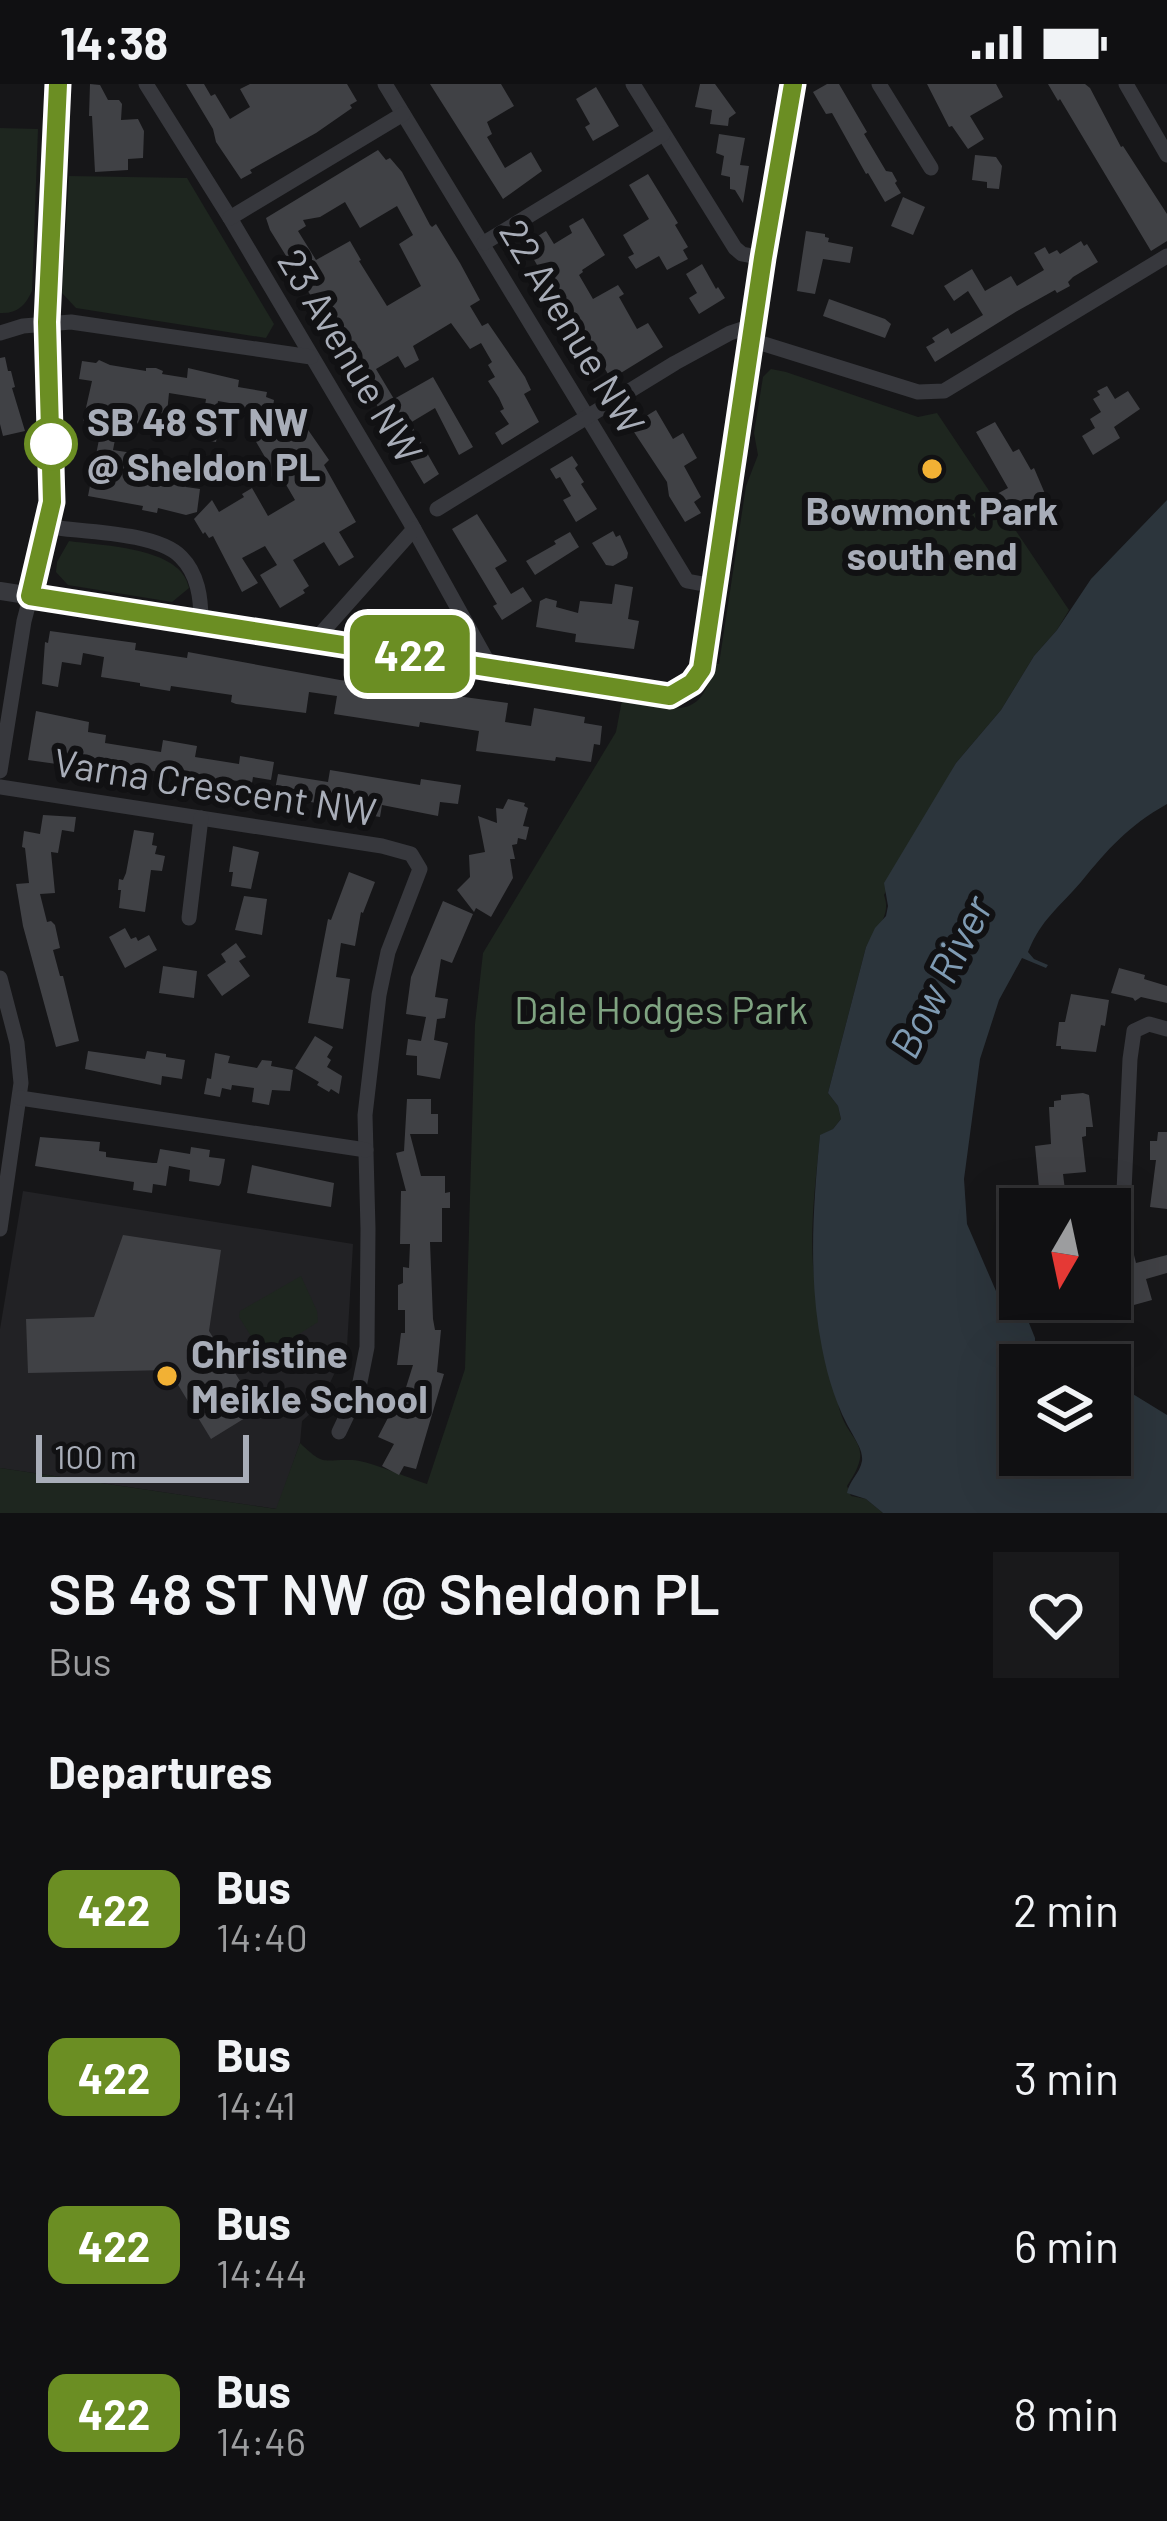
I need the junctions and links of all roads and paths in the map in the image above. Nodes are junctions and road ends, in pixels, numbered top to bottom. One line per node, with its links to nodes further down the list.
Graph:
1 (58, 84): 16 (street)
2 (146, 84): 12 (street, 23 Avenue NW)
3 (386, 84): 8 (street, 22 Avenue NW)
4 (633, 84): 9 (street)
5 (793, 84): 15 (street)
6 (879, 84): 11 (street)
7 (1126, 84): 10 (street)
8 (403, 114): 12 (street); 13 (street, 22 Avenue NW)
9 (663, 134): 13 (street); 15 (street)
10 (1167, 155)
11 (931, 168)
12 (230, 218): 19 (street, 23 Avenue NW)
13 (484, 243): 20 (street, 22 Avenue NW)
14 (1167, 256): 17 (street)
15 (763, 258): 17 (street)
16 (47, 322): 18 (street); 19 (street); 22 (street)
17 (753, 332): 20 (street); 24 (street)
18 (0, 333)
19 (311, 357): 23 (street, 23 Avenue NW)
20 (586, 416): 21 (street); 24 (street, 22 Avenue NW)
21 (437, 508)
22 (49, 527): 26 (street); 27 (street)
23 (414, 530): 28 (street); 29 (street, 23 Avenue NW)
24 (714, 586): 29 (street)
25 (0, 591): 26 (street)
26 (30, 596): 27 (street); 30 (street)
27 (201, 621): 28 (street)
28 (316, 639): 29 (street)
29 (490, 666)
30 (0, 771)
31 (0, 787): 32 (street, Varna Crescent NW)
32 (201, 818): 33 (street); 37 (street, Varna Crescent NW)
33 (189, 918)
34 (0, 978): 36 (street)
35 (1167, 1029): 38 (street)
36 (20, 1098): 37 (street); 39 (street)
37 (365, 1150): 40 (street)
38 (1124, 1188)
39 (0, 1229)
40 (339, 1432)

